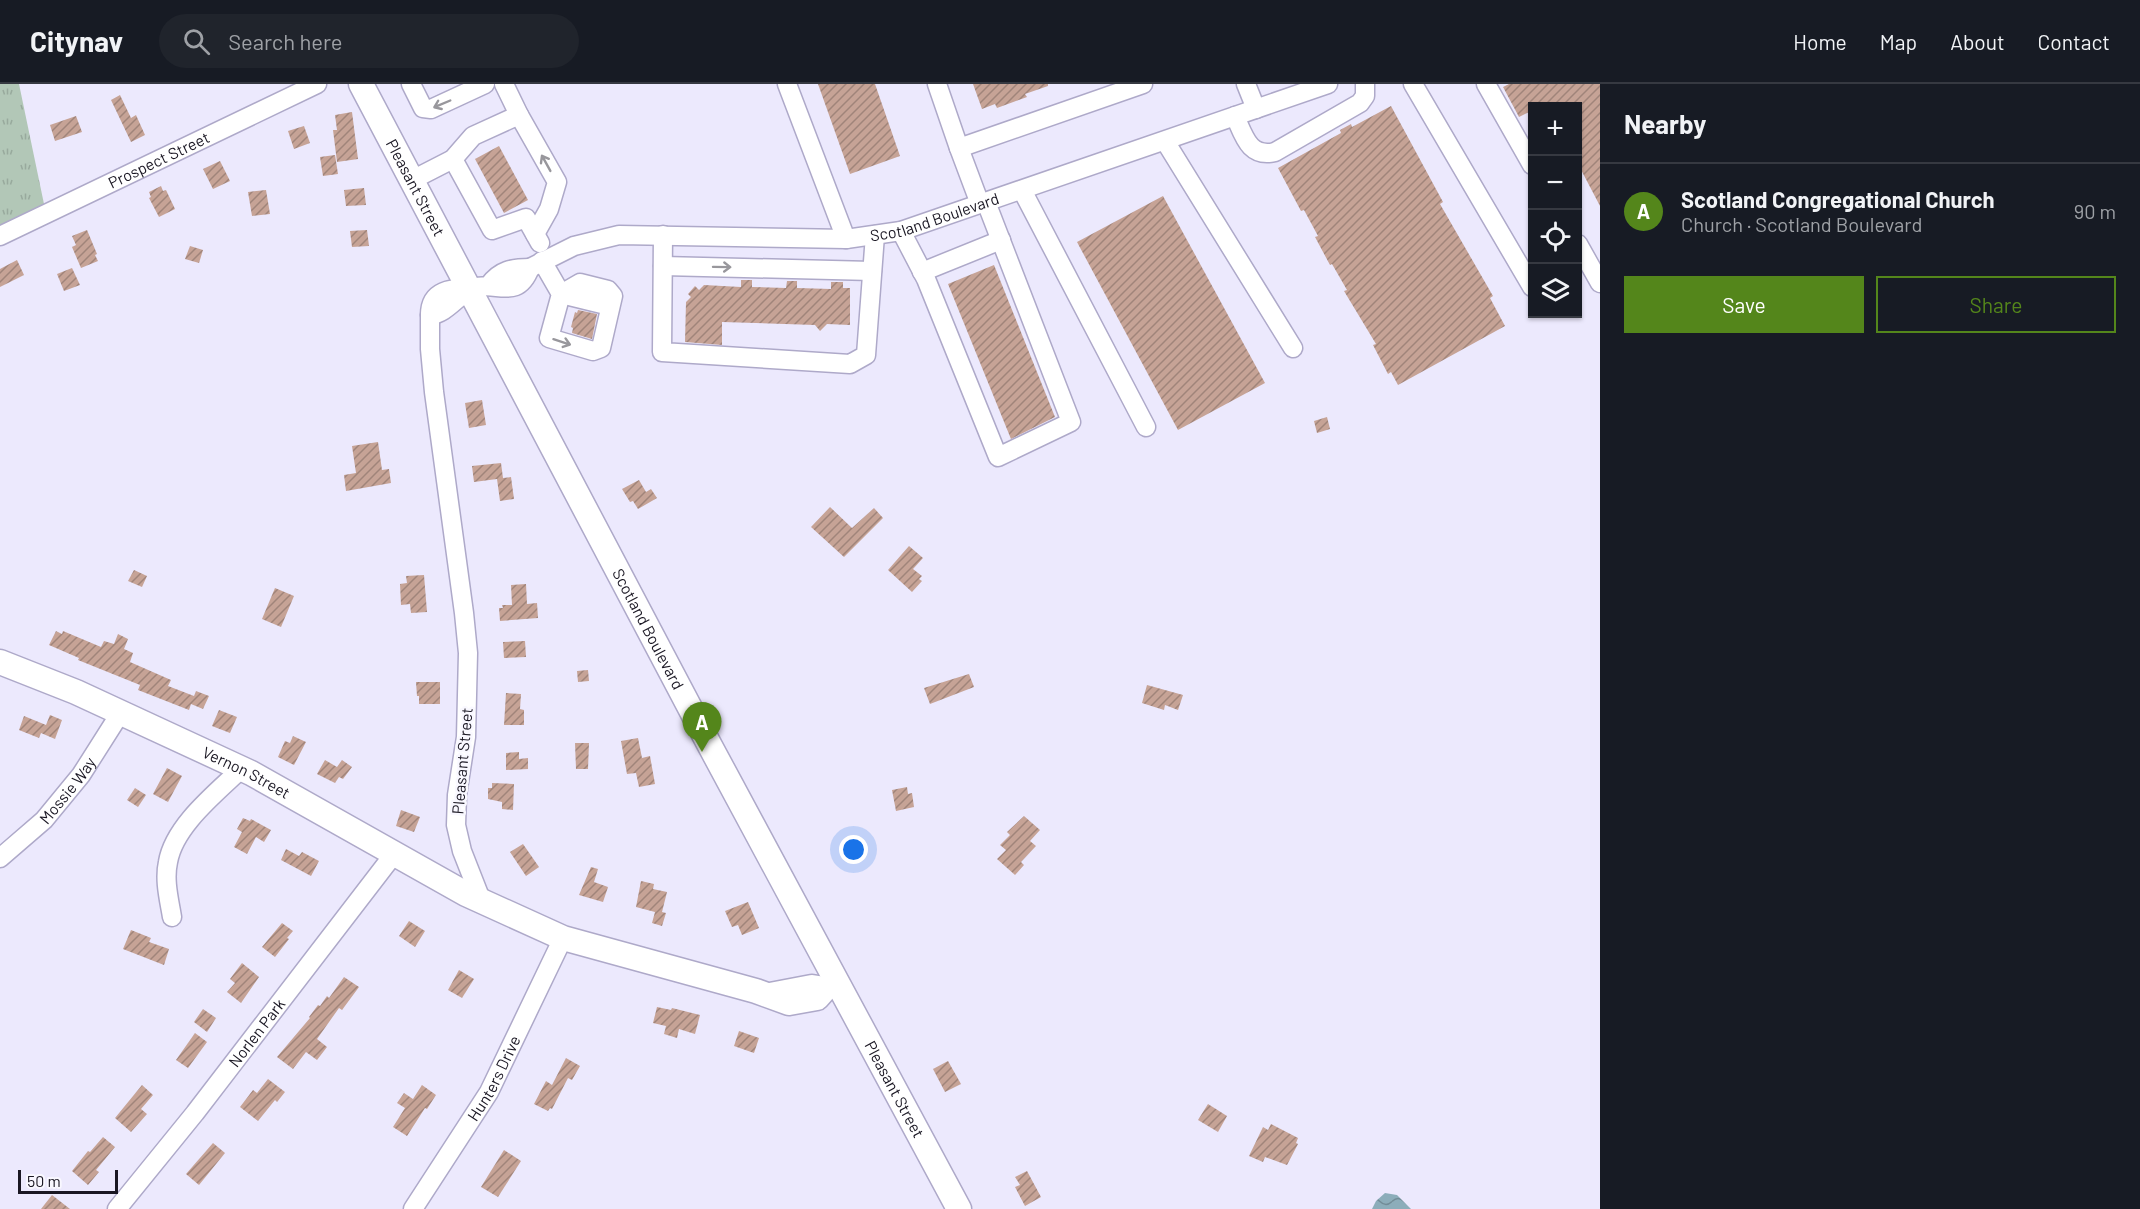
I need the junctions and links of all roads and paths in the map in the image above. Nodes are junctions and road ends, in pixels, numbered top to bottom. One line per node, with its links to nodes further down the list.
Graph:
1 (316, 84): 29 (street, Prospect Street)
2 (361, 84): 22 (main road, Pleasant Street)
3 (411, 84): 4 (street, one-way to 3)
4 (485, 84)
5 (504, 84): 16 (street)
6 (787, 84): 30 (street)
7 (937, 84): 19 (street)
8 (1143, 84): 19 (street)
9 (1246, 84): 15 (street)
10 (1328, 84): 14 (street, Scotland Boulevard)
11 (1365, 84): 17 (street)
12 (1413, 84): 37 (street)
13 (1486, 84): 20 (street)
14 (1289, 90): 15 (street, Scotland Boulevard)
15 (1256, 109): 17 (street, Scotland Boulevard)
16 (519, 115): 21 (street); 26 (street, one-way to 16)
17 (1235, 116): 18 (street, Scotland Boulevard)
18 (1165, 141): 23 (street, Scotland Boulevard); 41 (street)
19 (959, 148): 24 (street)
20 (1528, 156)
21 (453, 159): 22 (street); 26 (street)
22 (412, 180): 39 (main road, Pleasant Street)
23 (1022, 190): 24 (street, Scotland Boulevard); 42 (street)
24 (983, 203): 25 (street, Scotland Boulevard); 31 (street)
25 (901, 231): 28 (street, Scotland Boulevard); 36 (street)
26 (535, 234): 33 (street)
27 (663, 235): 30 (street, Scotland Boulevard); 33 (street, Scotland Boulevard); 34 (street)
28 (875, 235): 30 (street, Scotland Boulevard); 35 (street)
29 (0, 236)
30 (846, 238)
31 (1001, 240): 36 (street); 36 (street)
32 (1582, 251): 38 (street)
33 (540, 262): 39 (street, Scotland Boulevard); 40 (street)
34 (663, 266): 35 (street, one-way to 35); 35 (street)
35 (872, 271)
36 (922, 272)
37 (1528, 279)
38 (1600, 283)
39 (480, 287): 48 (street, Pleasant Street); 51 (main road, Scotland Boulevard)
40 (565, 292): 40 (street, one-way to 40)
41 (1293, 348)
42 (1146, 427)
43 (0, 662): 44 (main road, Vernon Street)
44 (121, 712): 45 (main road, Vernon Street); 47 (street, Mossie Way)
45 (241, 769): 46 (main road, Vernon Street); 49 (street)
46 (394, 854): 48 (main road, Vernon Street); 52 (street, Norlen Park)
47 (0, 858)
48 (482, 902): 50 (main road)
49 (172, 917)
50 (563, 938): 51 (main road); 53 (street, Hunters Drive)
51 (832, 987): 54 (main road, Pleasant Street)
52 (117, 1209)
53 (413, 1209)
54 (959, 1209)

